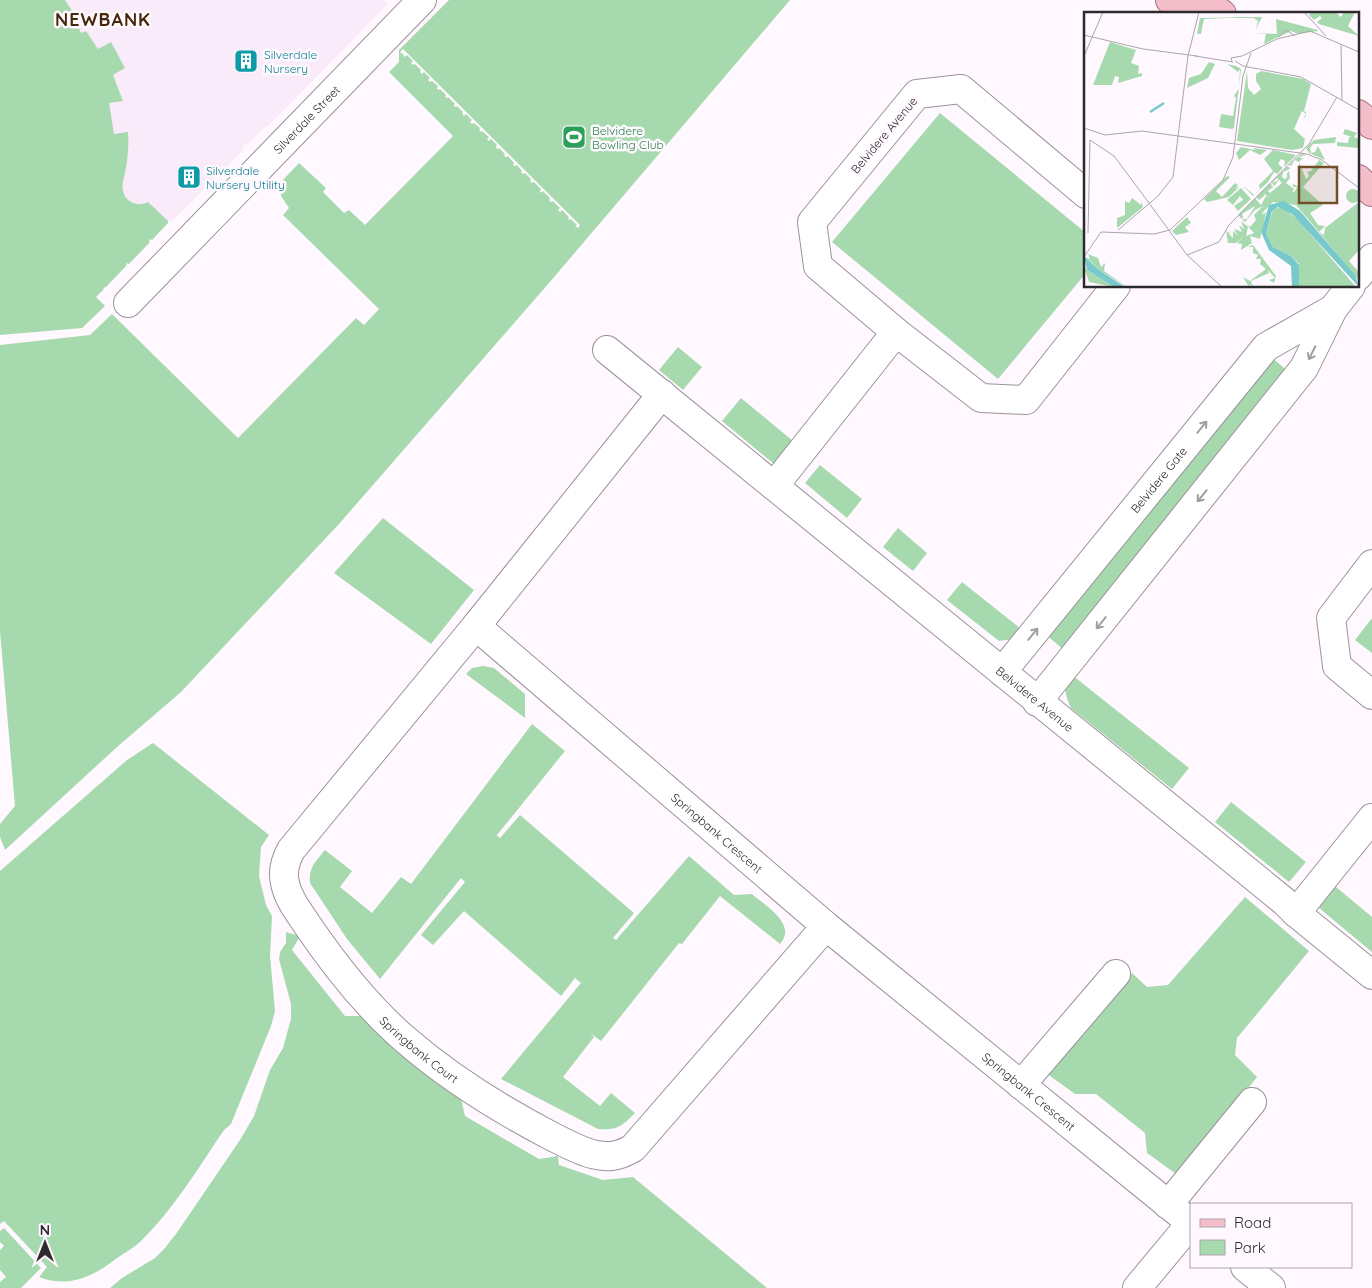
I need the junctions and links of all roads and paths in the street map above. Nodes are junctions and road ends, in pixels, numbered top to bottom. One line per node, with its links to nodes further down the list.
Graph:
1 (422, 0): 15 (street, Silverdale Street)
2 (1170, 0): 4 (main road)
3 (1202, 0): 5 (main road)
4 (1182, 12)
5 (1219, 12)
6 (1360, 116): 7 (main road)
7 (1372, 125)
8 (1360, 181): 10 (main road)
9 (1084, 192): 17 (street, Belvidere Avenue)
10 (1372, 192)
11 (1372, 258): 12 (street)
12 (1360, 273)
13 (1114, 288): 17 (street, Belvidere Avenue)
14 (1349, 288): 16 (street, Belvidere Gate)
15 (128, 303)
16 (1333, 309): 23 (street, Belvidere Gate, one-way to 16); 25 (street, Belvidere Gate, one-way to 25)
17 (896, 332): 20 (street)
18 (607, 350): 19 (street, Belvidere Avenue)
19 (662, 394): 20 (street, Belvidere Avenue); 22 (street)
20 (774, 486): 23 (street, Belvidere Avenue)
21 (1372, 564): 24 (street)
22 (476, 626): 28 (street, Springbank Crescent); 28 (street, Springbank Court)
23 (1002, 672): 25 (street, Belvidere Avenue)
24 (1372, 695)
25 (1038, 702): 27 (street, Belvidere Avenue)
26 (1372, 818): 27 (street)
27 (1296, 913): 30 (street, Belvidere Avenue)
28 (826, 926): 31 (street, Springbank Crescent)
29 (1116, 974): 31 (street)
30 (1372, 975)
31 (1022, 1086): 33 (street, Springbank Crescent)
32 (1252, 1102): 33 (street)
33 (1168, 1205): 34 (street, Springbank Crescent)
34 (1190, 1222)
35 (1190, 1224): 37 (street)
36 (1246, 1268): 38 (street)
37 (1137, 1288)
38 (1271, 1288)

